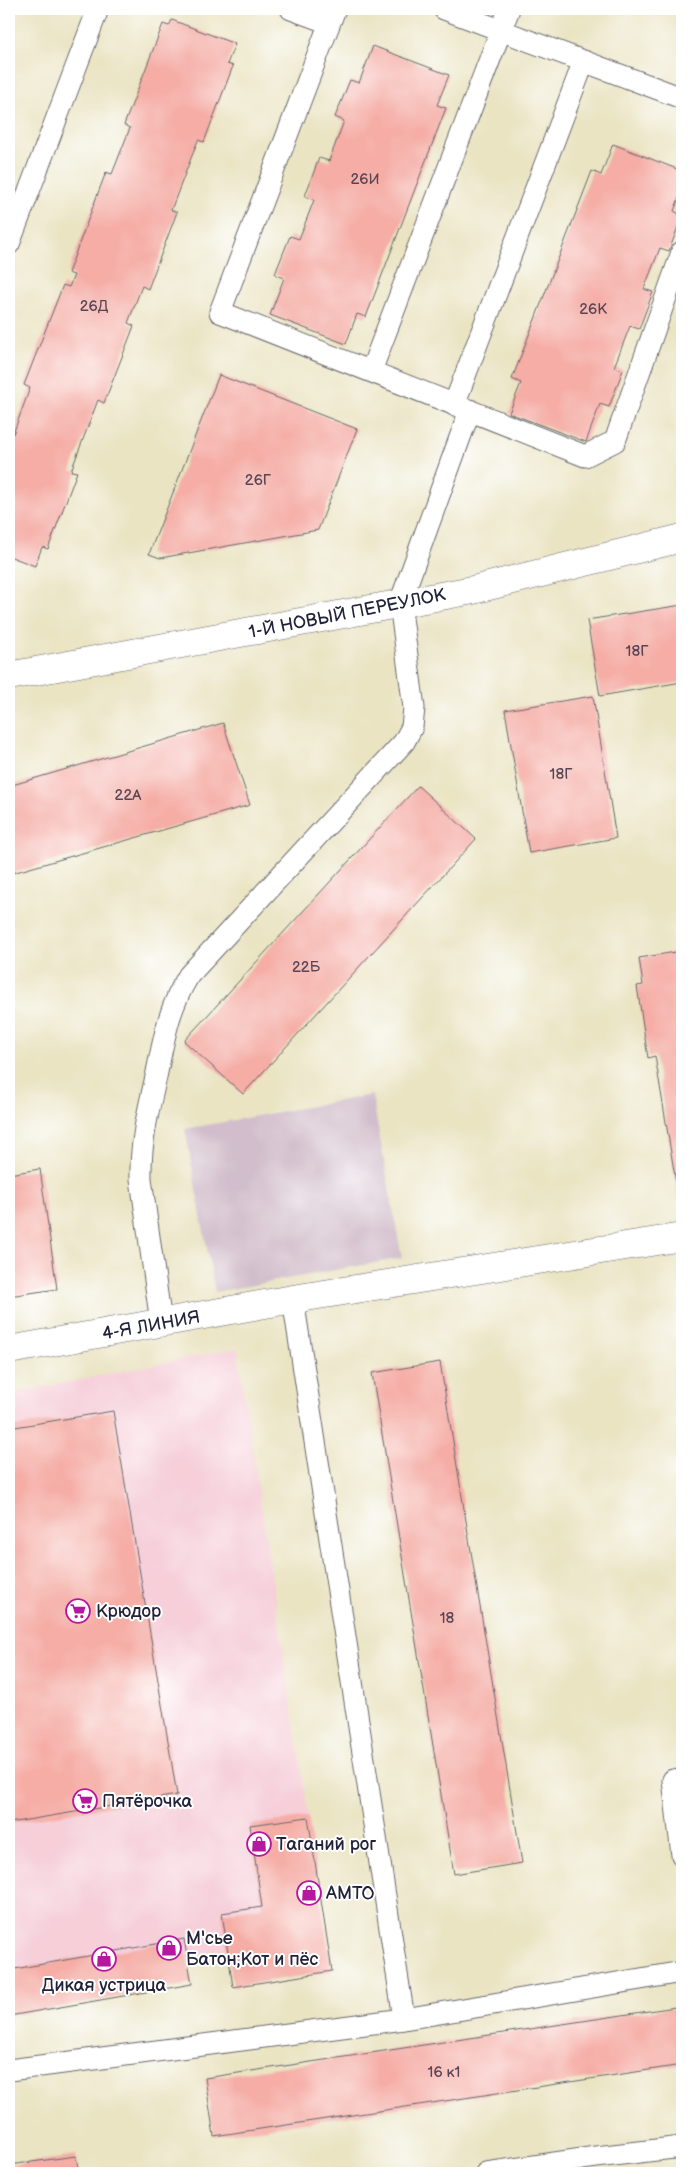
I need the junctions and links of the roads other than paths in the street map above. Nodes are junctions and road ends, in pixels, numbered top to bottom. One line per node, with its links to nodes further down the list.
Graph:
1 (98, 9): 9 (lane)
2 (291, 9): 5 (lane)
3 (444, 9): 6 (lane)
4 (509, 9): 6 (lane)
5 (332, 16): 11 (lane)
6 (501, 30): 7 (lane); 11 (lane)
7 (584, 62): 8 (lane); 12 (lane)
8 (682, 98)
9 (9, 244)
10 (682, 252): 12 (lane)
11 (370, 371): 12 (lane)
12 (462, 408): 14 (lane)
13 (682, 538): 14 (street, 1-Й НОВЫЙ ПЕРЕУЛОК)
14 (400, 603): 15 (street, 1-Й НОВЫЙ ПЕРЕУЛОК); 18 (lane)
15 (9, 676)
16 (682, 1237): 17 (street, 4-Я ЛИНИЯ)
17 (293, 1300): 18 (street, 4-Я ЛИНИЯ); 23 (lane)
18 (161, 1323): 19 (street, 4-Я ЛИНИЯ)
19 (9, 1350)
20 (682, 1779): 21 (lane)
21 (682, 1855)
22 (682, 1972): 23 (lane)
23 (404, 2019): 24 (lane)
24 (9, 2070)
25 (682, 2148): 26 (lane)
26 (597, 2165): 27 (lane)
27 (486, 2173)

